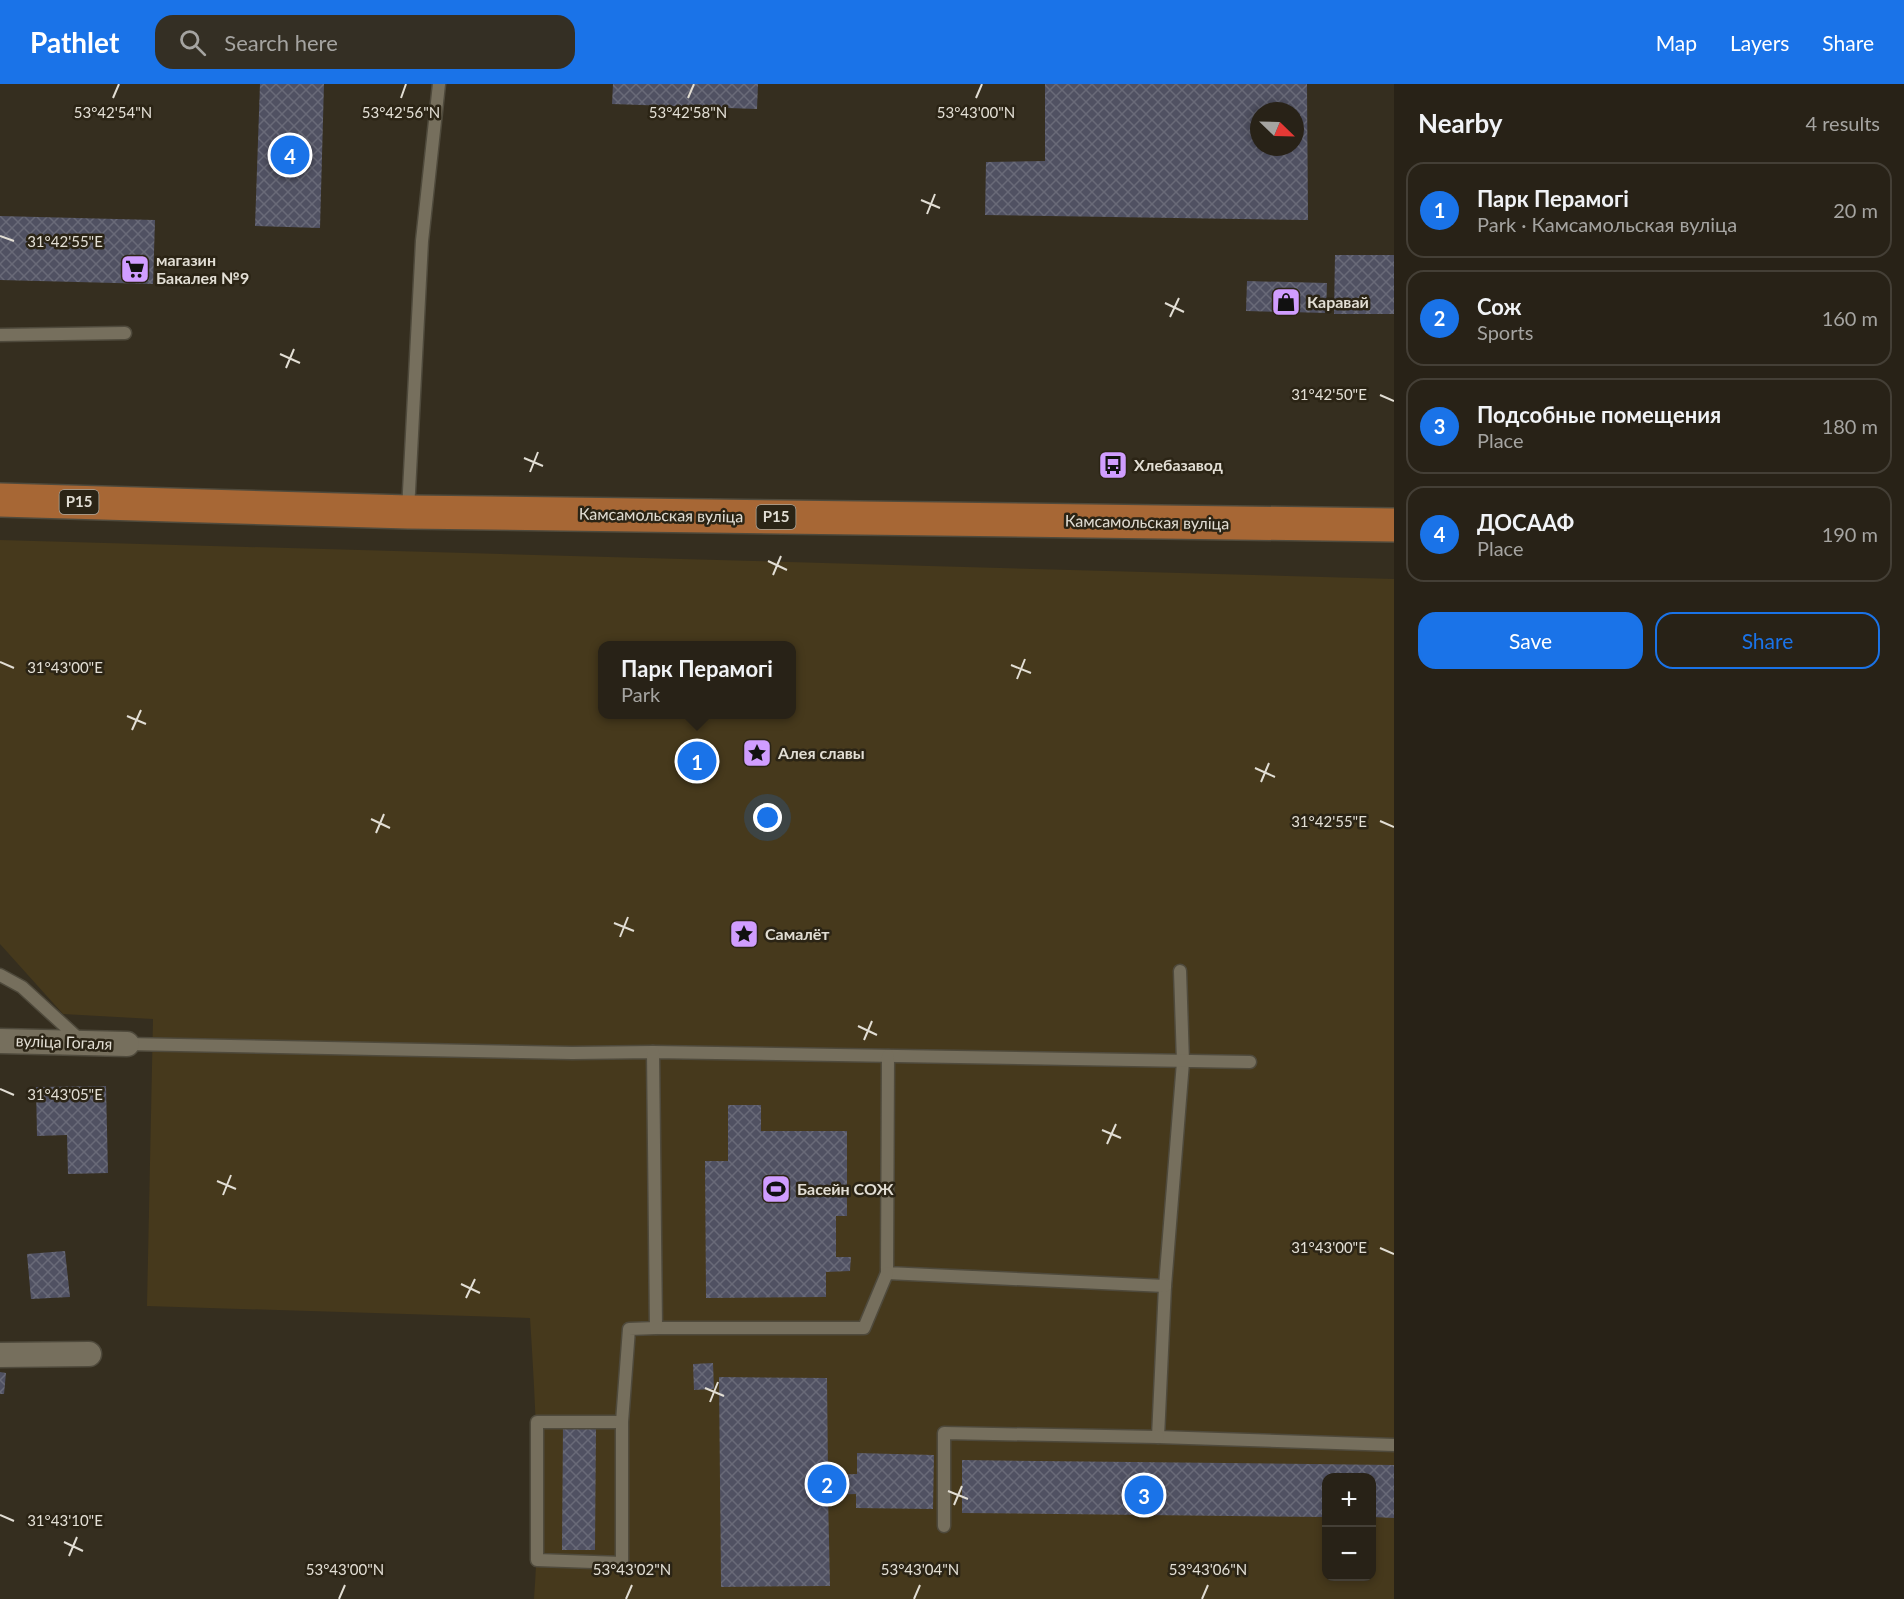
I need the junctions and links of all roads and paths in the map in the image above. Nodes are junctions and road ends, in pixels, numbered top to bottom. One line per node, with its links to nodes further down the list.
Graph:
1 (439, 84): 5 (lane)
2 (125, 333): 3 (lane)
3 (0, 335)
4 (0, 500): 5 (main road, Камсамольская вуліца / Р15)
5 (408, 512): 6 (main road, Камсамольская вуліца / Р15)
6 (1394, 525)
7 (1180, 971): 14 (lane)
8 (0, 975): 10 (lane)
9 (0, 1041): 10 (street, вуліца Гогаля)
10 (82, 1043): 11 (street, вуліца Гогаля)
11 (127, 1044): 12 (lane)
12 (653, 1052): 13 (lane); 18 (lane)
13 (888, 1056): 14 (lane); 16 (lane)
14 (1183, 1062): 15 (lane); 17 (lane)
15 (1250, 1062)
16 (887, 1273): 17 (lane); 18 (lane)
17 (1165, 1286): 22 (lane)
18 (656, 1328): 21 (lane)
19 (89, 1354): 20 (street)
20 (0, 1355)
21 (622, 1422): 21 (lane)
22 (1158, 1437): 23 (lane); 24 (lane)
23 (1394, 1445)
24 (944, 1526)

